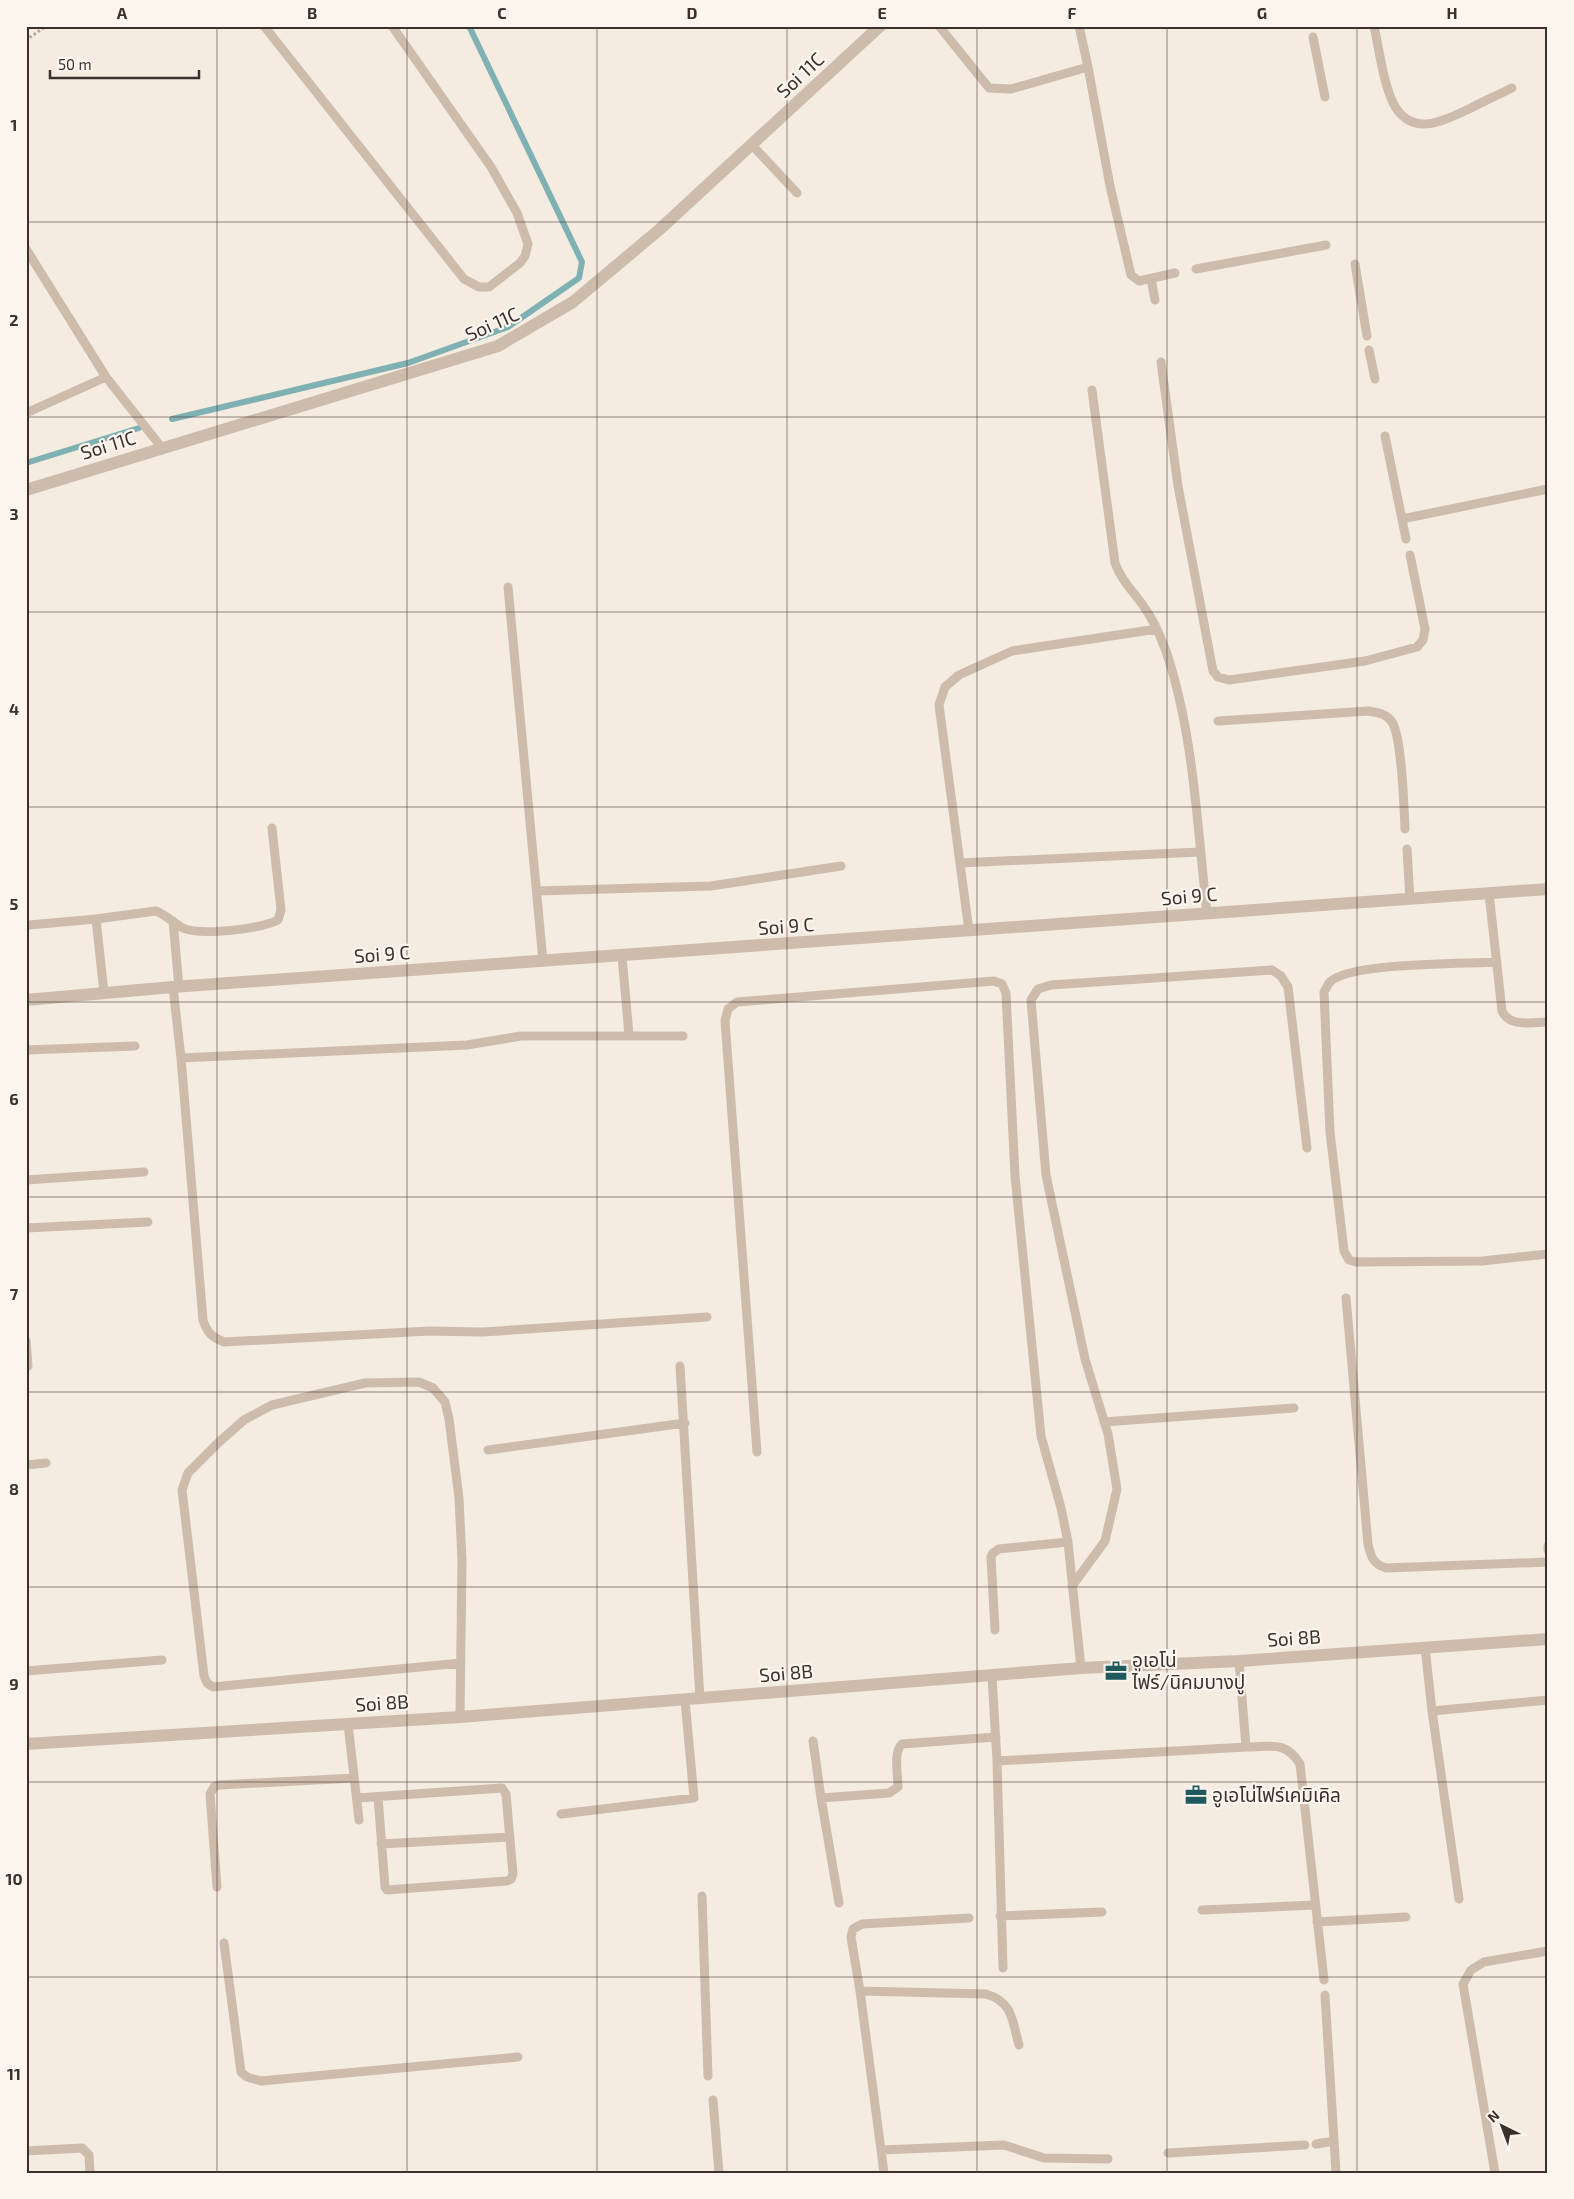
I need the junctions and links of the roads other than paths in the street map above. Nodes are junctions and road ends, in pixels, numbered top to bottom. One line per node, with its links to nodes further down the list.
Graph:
1 (264, 26): 2 (lane)
2 (392, 26)
3 (880, 26): 11 (street, Soi 11C)
4 (939, 26): 8 (lane)
5 (1079, 26): 8 (lane)
6 (1374, 26): 9 (lane)
7 (1313, 38): 10 (lane)
8 (1088, 67): 18 (lane)
9 (1512, 88)
10 (1325, 97)
11 (752, 145): 12 (lane); 28 (street, Soi 11C)
12 (797, 192)
13 (1326, 245): 16 (lane)
14 (26, 249): 23 (lane)
15 (1355, 264): 20 (lane)
16 (1196, 269)
17 (1175, 274): 18 (lane)
18 (1151, 279): 19 (lane)
19 (1155, 300)
20 (1367, 336)
21 (1369, 350): 24 (lane)
22 (1161, 362): 33 (lane)
23 (106, 378): 26 (lane); 28 (lane)
24 (1375, 378)
25 (1092, 390): 35 (lane)
26 (26, 413)
27 (1385, 436): 31 (lane)
28 (162, 448): 30 (street, Soi 11C)
29 (1548, 489): 31 (lane)
30 (26, 490)
31 (1402, 519): 32 (lane)
32 (1406, 539)
33 (1410, 555)
34 (508, 587): 44 (lane)
35 (1157, 629): 40 (lane); 41 (lane)
36 (1218, 721): 38 (lane)
37 (272, 828): 49 (lane)
38 (1405, 829)
39 (1407, 848): 46 (lane)
40 (1200, 852): 41 (lane); 47 (lane)
41 (960, 863): 51 (lane)
42 (841, 866): 44 (lane)
43 (1548, 889): 45 (street, Soi 9 C)
44 (537, 891): 53 (lane)
45 (1489, 893): 46 (street, Soi 9 C); 54 (lane)
46 (1410, 900): 47 (street, Soi 9 C)
47 (1207, 913): 51 (street, Soi 9 C)
48 (96, 919): 49 (lane); 50 (lane); 56 (lane)
49 (173, 921): 55 (lane)
50 (29, 925)
51 (970, 931): 52 (street, Soi 9 C)
52 (622, 956): 53 (street, Soi 9 C); 59 (lane)
53 (543, 961): 55 (street, Soi 9 C)
54 (1497, 962): 58 (lane); 69 (lane)
55 (176, 987): 56 (street, Soi 9 C); 63 (lane)
56 (104, 993): 57 (street, Soi 9 C)
57 (26, 1000)
58 (1548, 1022)
59 (629, 1035): 60 (lane); 63 (lane)
60 (684, 1036)
61 (135, 1046): 62 (lane)
62 (26, 1050)
63 (181, 1058): 71 (lane)
64 (1307, 1148): 76 (lane)
65 (144, 1172): 66 (lane)
66 (26, 1180)
67 (148, 1222): 68 (lane)
68 (26, 1228)
69 (1548, 1254)
70 (1346, 1298): 85 (lane)
71 (707, 1317)
72 (26, 1341): 73 (lane)
73 (28, 1366)
74 (680, 1366): 77 (lane)
75 (1294, 1408): 76 (lane)
76 (1104, 1422): 86 (lane)
77 (685, 1424): 78 (lane); 96 (lane)
78 (488, 1450)
79 (757, 1452): 82 (lane)
80 (46, 1463): 81 (lane)
81 (26, 1465)
82 (1068, 1542): 86 (lane); 87 (lane)
83 (1548, 1546): 84 (lane)
84 (1548, 1550)
85 (1548, 1562)
86 (1072, 1586): 93 (lane)
87 (995, 1630)
88 (1548, 1639): 89 (street, Soi 8B)
89 (1425, 1647): 91 (street, Soi 8B); 99 (lane)
90 (162, 1660): 94 (lane)
91 (1239, 1661): 93 (street, Soi 8B); 105 (lane)
92 (461, 1663): 92 (lane); 100 (lane)
93 (1081, 1668): 95 (street, Soi 8B)
94 (26, 1671)
95 (992, 1676): 96 (street, Soi 8B); 102 (lane)
96 (700, 1699): 97 (street, Soi 8B)
97 (685, 1700): 100 (street, Soi 8B); 111 (lane)
98 (1548, 1700): 99 (lane)
99 (1432, 1711): 117 (lane)
100 (460, 1717): 101 (street, Soi 8B)
101 (348, 1724): 104 (street, Soi 8B); 107 (lane)
102 (996, 1737): 106 (lane); 110 (lane)
103 (813, 1741): 110 (lane)
104 (26, 1744)
105 (1246, 1747): 106 (lane); 119 (lane)
106 (997, 1761): 122 (lane)
107 (354, 1778): 109 (lane); 115 (lane)
108 (378, 1797): 109 (lane); 113 (lane); 114 (lane)
109 (356, 1798): 112 (lane)
110 (821, 1798): 118 (lane)
111 (561, 1814)
112 (359, 1820)
113 (510, 1837): 114 (lane); 114 (lane)
114 (382, 1844)
115 (217, 1887)
116 (702, 1896): 134 (lane)
117 (1459, 1898)
118 (839, 1903)
119 (1315, 1905): 120 (lane); 125 (lane)
120 (1202, 1910)
121 (1102, 1912): 122 (lane)
122 (1000, 1916): 128 (lane)
123 (1406, 1917): 125 (lane)
124 (969, 1918): 130 (lane)
125 (1317, 1922): 129 (lane)
126 (224, 1943): 133 (lane)
127 (1548, 1951): 147 (lane)
128 (1003, 1968)
129 (1324, 1980)
130 (860, 1990): 132 (lane); 139 (lane)
131 (1324, 1995): 136 (lane)
132 (1019, 2044)
133 (518, 2057)
134 (708, 2076)
135 (713, 2100): 144 (lane)
136 (1334, 2141): 137 (lane); 146 (lane)
137 (1316, 2144)
138 (1305, 2145): 141 (lane)
139 (881, 2150): 142 (lane); 145 (lane)
140 (26, 2152): 143 (lane)
141 (1168, 2153)
142 (1108, 2159)
143 (90, 2173)
144 (719, 2173)
145 (884, 2173)
146 (1336, 2173)
147 (1495, 2173)

